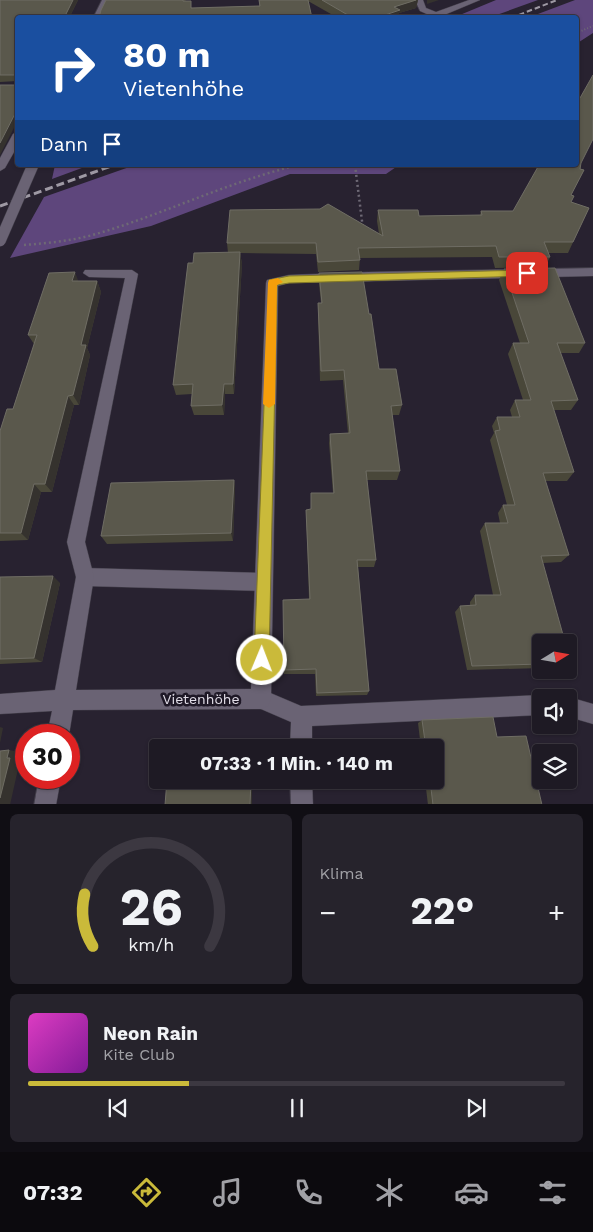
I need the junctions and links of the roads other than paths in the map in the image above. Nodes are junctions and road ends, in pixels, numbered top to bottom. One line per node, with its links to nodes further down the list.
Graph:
1 (106, 0): 4 (street)
2 (419, 0): 5 (street)
3 (476, 0): 6 (street)
4 (98, 15)
5 (431, 15)
6 (435, 15)
7 (15, 140): 9 (street)
8 (32, 167): 10 (street, bridge)
9 (0, 168)
10 (0, 241)
11 (593, 272): 14 (street)
12 (89, 273): 13 (street)
13 (85, 576): 14 (street); 16 (street)
14 (264, 582): 15 (street)
15 (260, 699): 16 (street, Vietenhöhe); 21 (street)
16 (65, 700): 17 (street, Vietenhöhe); 22 (street)
17 (0, 704)
18 (532, 705): 21 (street)
19 (577, 709): 20 (street)
20 (593, 714)
21 (301, 716): 23 (street)
22 (60, 724)
23 (301, 739)
24 (48, 789): 26 (street)
25 (301, 789): 27 (street)
26 (45, 804)
27 (302, 804)

